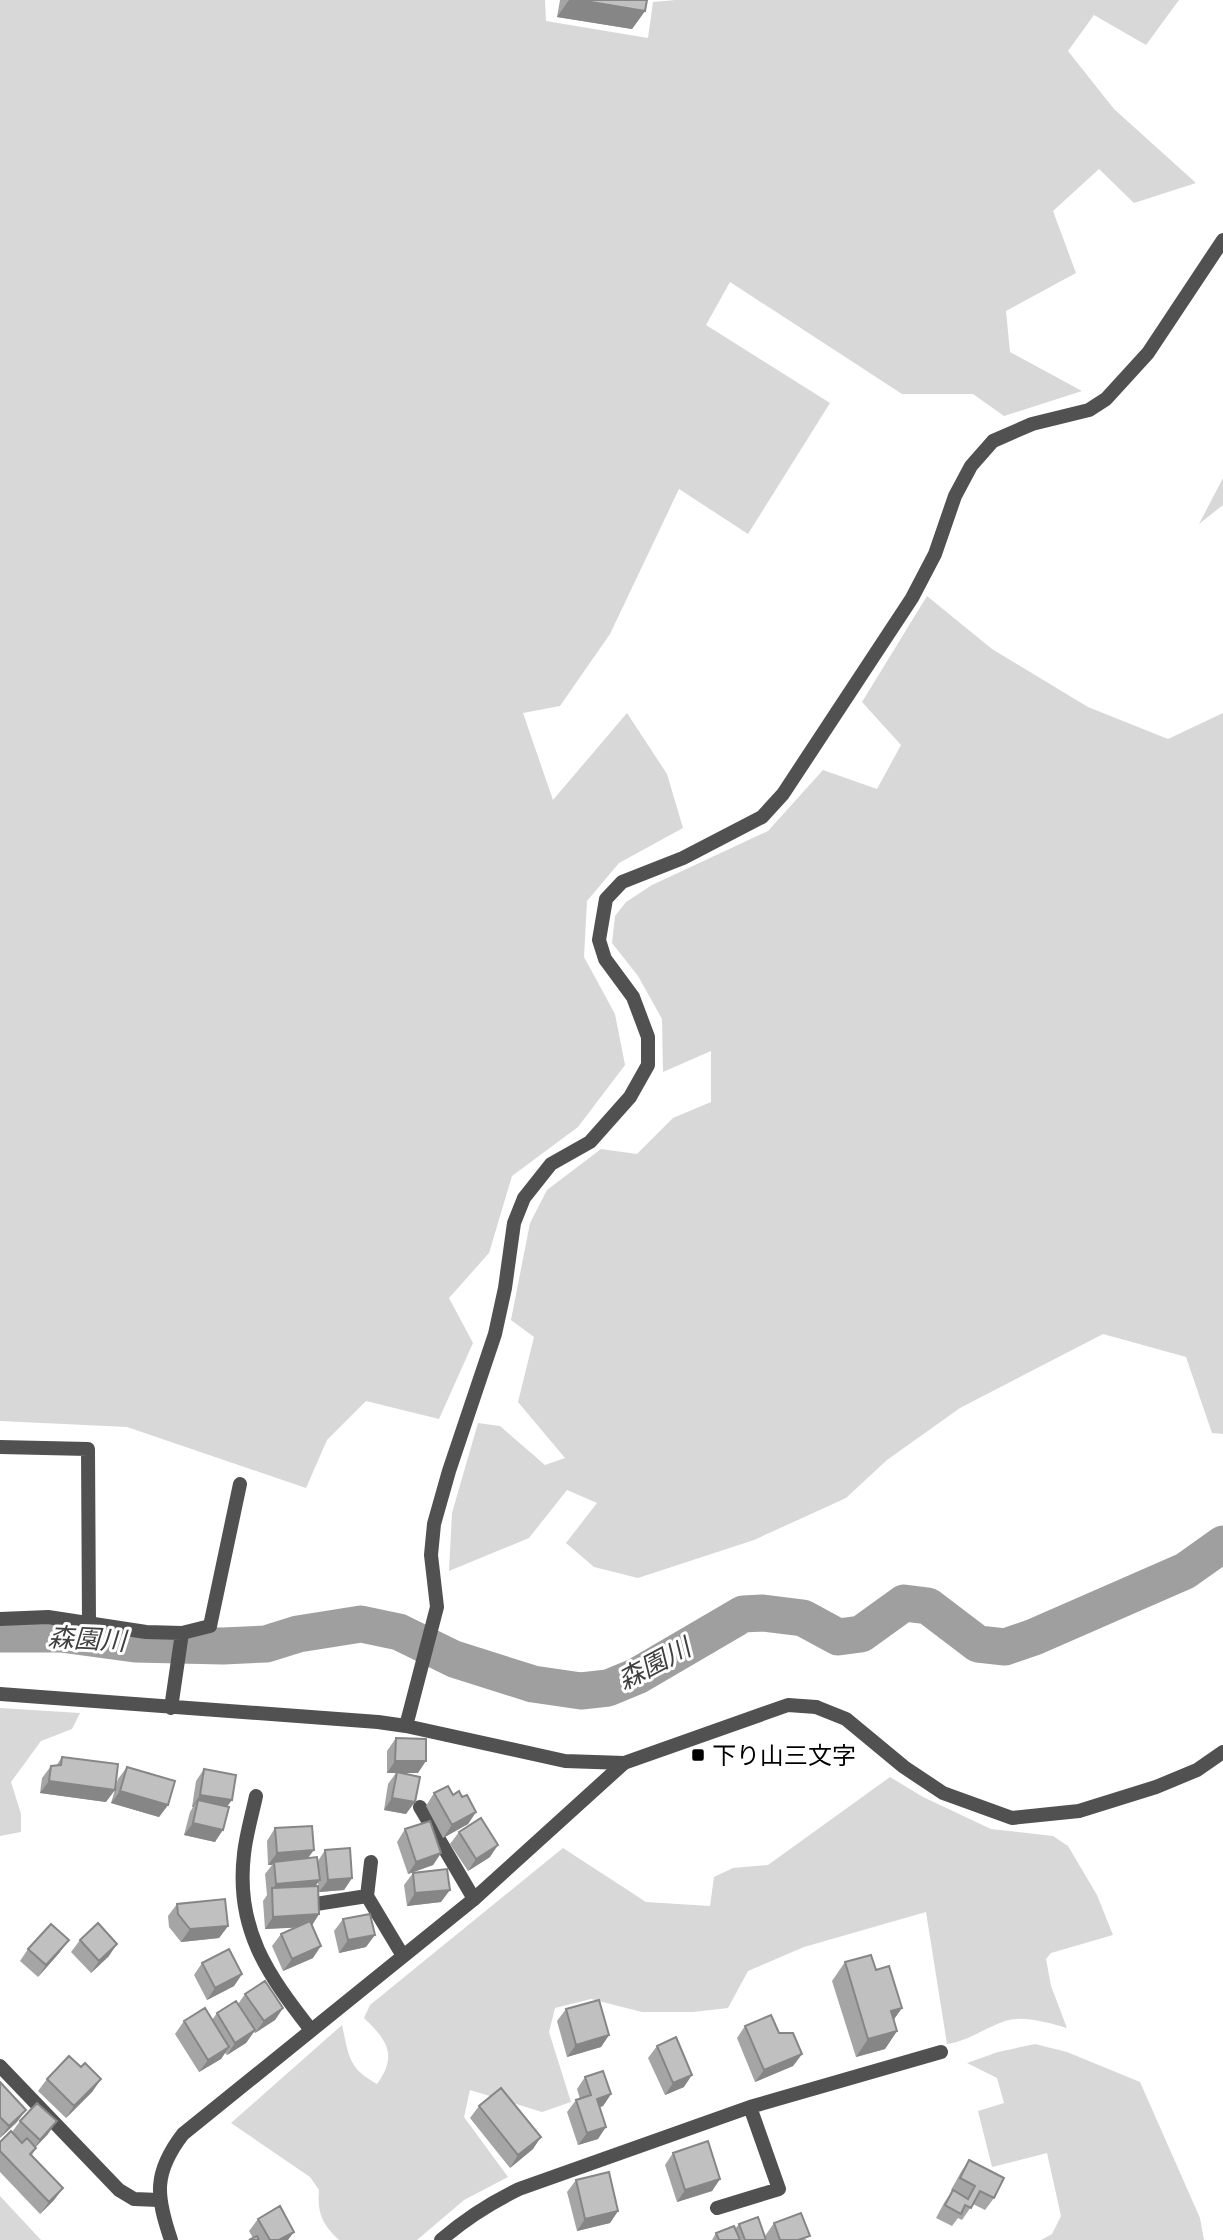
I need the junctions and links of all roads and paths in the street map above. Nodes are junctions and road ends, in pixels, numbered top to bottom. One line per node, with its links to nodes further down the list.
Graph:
1 (1223, 240): 9 (street)
2 (0, 1447): 5 (street)
3 (240, 1484): 6 (street)
4 (0, 1619): 5 (street)
5 (89, 1623): 6 (street)
6 (182, 1633): 8 (street)
7 (0, 1695): 8 (street)
8 (171, 1708): 9 (street)
9 (406, 1726): 11 (street)
10 (1223, 1752): 11 (street)
11 (624, 1763): 16 (street)
12 (256, 1796): 19 (street)
13 (419, 1807): 16 (street)
14 (371, 1862): 15 (street)
15 (367, 1896): 17 (street); 18 (street)
16 (474, 1899): 18 (street)
17 (316, 1904)
18 (402, 1956): 19 (street)
19 (311, 2030): 23 (street)
20 (941, 2052): 22 (street)
21 (0, 2066): 23 (street)
22 (750, 2107): 24 (street); 26 (street)
23 (159, 2200): 25 (street)
24 (717, 2208)
25 (171, 2240)
26 (441, 2240)

